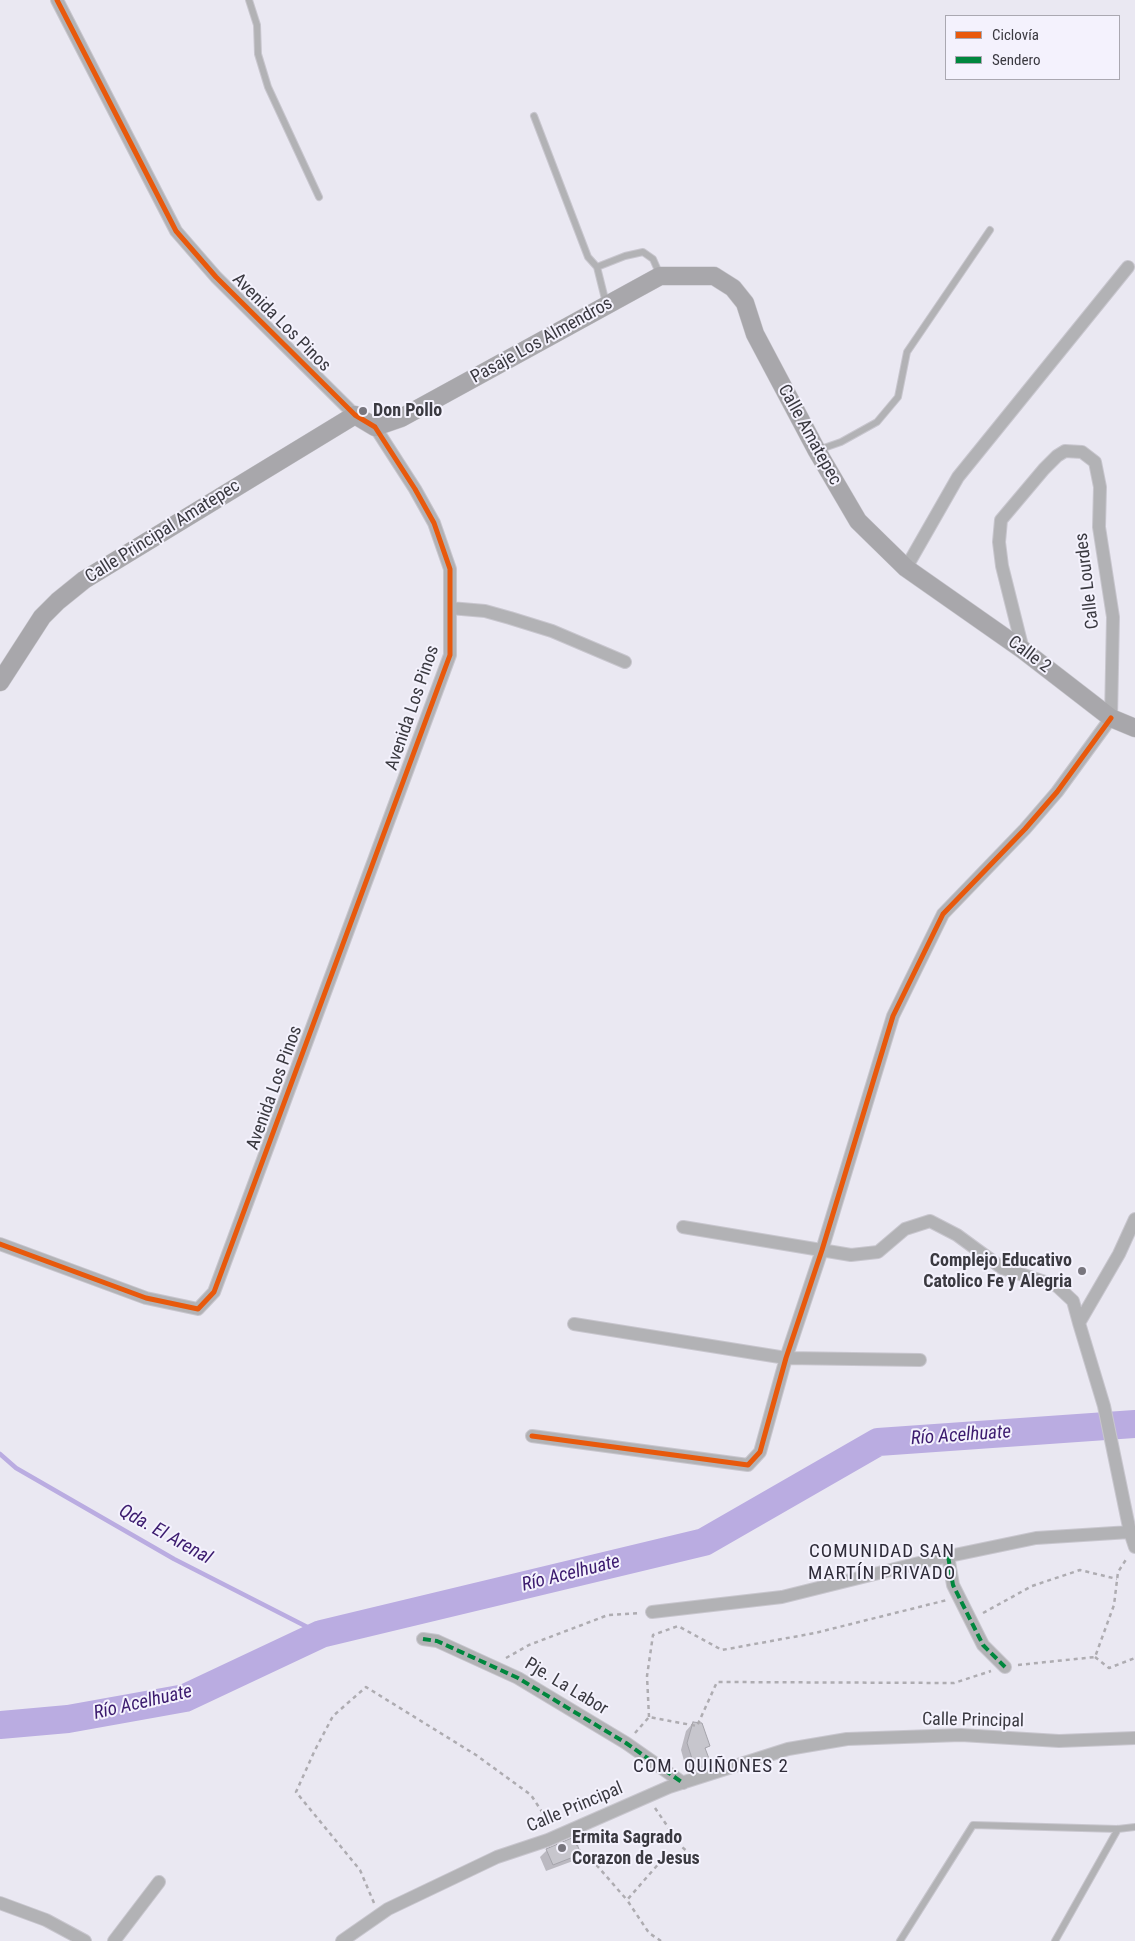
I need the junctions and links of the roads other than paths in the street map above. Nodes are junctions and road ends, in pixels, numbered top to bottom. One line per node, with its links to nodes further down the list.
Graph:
1 (57, 0): 11 (street, Avenida Los Pinos)
2 (248, 0): 4 (lane)
3 (534, 116): 7 (lane)
4 (319, 197)
5 (990, 230): 13 (lane)
6 (1128, 267): 14 (street)
7 (597, 268): 8 (lane); 10 (lane)
8 (660, 276): 9 (street, Pasaje Los Almendros); 10 (street, Pasaje Los Almendros)
9 (714, 276): 13 (street, Calle Amatepec)
10 (607, 306): 12 (street, Pasaje Los Almendros)
11 (355, 415): 12 (street, Avenida Los Pinos); 19 (street, Calle Principal Amatepec)
12 (375, 427): 16 (street, Avenida Los Pinos)
13 (817, 451): 14 (street, Calle Amatepec)
14 (906, 568): 15 (street, Calle Amatepec)
15 (924, 580): 17 (street, Calle 2)
16 (450, 608): 18 (street); 24 (street, Avenida Los Pinos)
17 (1023, 650): 20 (street, Calle 2); 20 (street, Calle Lourdes)
18 (625, 662)
19 (0, 682)
20 (1111, 718): 21 (street, Calle 2); 25 (street)
21 (1135, 728)
22 (1135, 1219): 26 (street)
23 (683, 1227): 25 (street)
24 (0, 1244)
25 (822, 1250): 26 (street); 28 (street)
26 (1079, 1323): 31 (street)
27 (574, 1324): 28 (street)
28 (786, 1358): 29 (street); 30 (street)
29 (920, 1360)
30 (532, 1436)
31 (1130, 1532): 32 (street); 33 (street)
32 (1135, 1547)
33 (948, 1556): 34 (street); 36 (street)
34 (652, 1612)
35 (423, 1639): 38 (street, Pje. La Labor)
36 (1004, 1667)
37 (1135, 1738): 38 (street, Calle Principal)
38 (683, 1783): 45 (street, Calle Principal)
39 (1135, 1827): 40 (lane)
40 (1118, 1829): 46 (lane); 47 (lane)
41 (159, 1882): 44 (street)
42 (0, 1903): 43 (street)
43 (85, 1941)
44 (114, 1941)
45 (342, 1941)
46 (900, 1941)
47 (1055, 1941)

